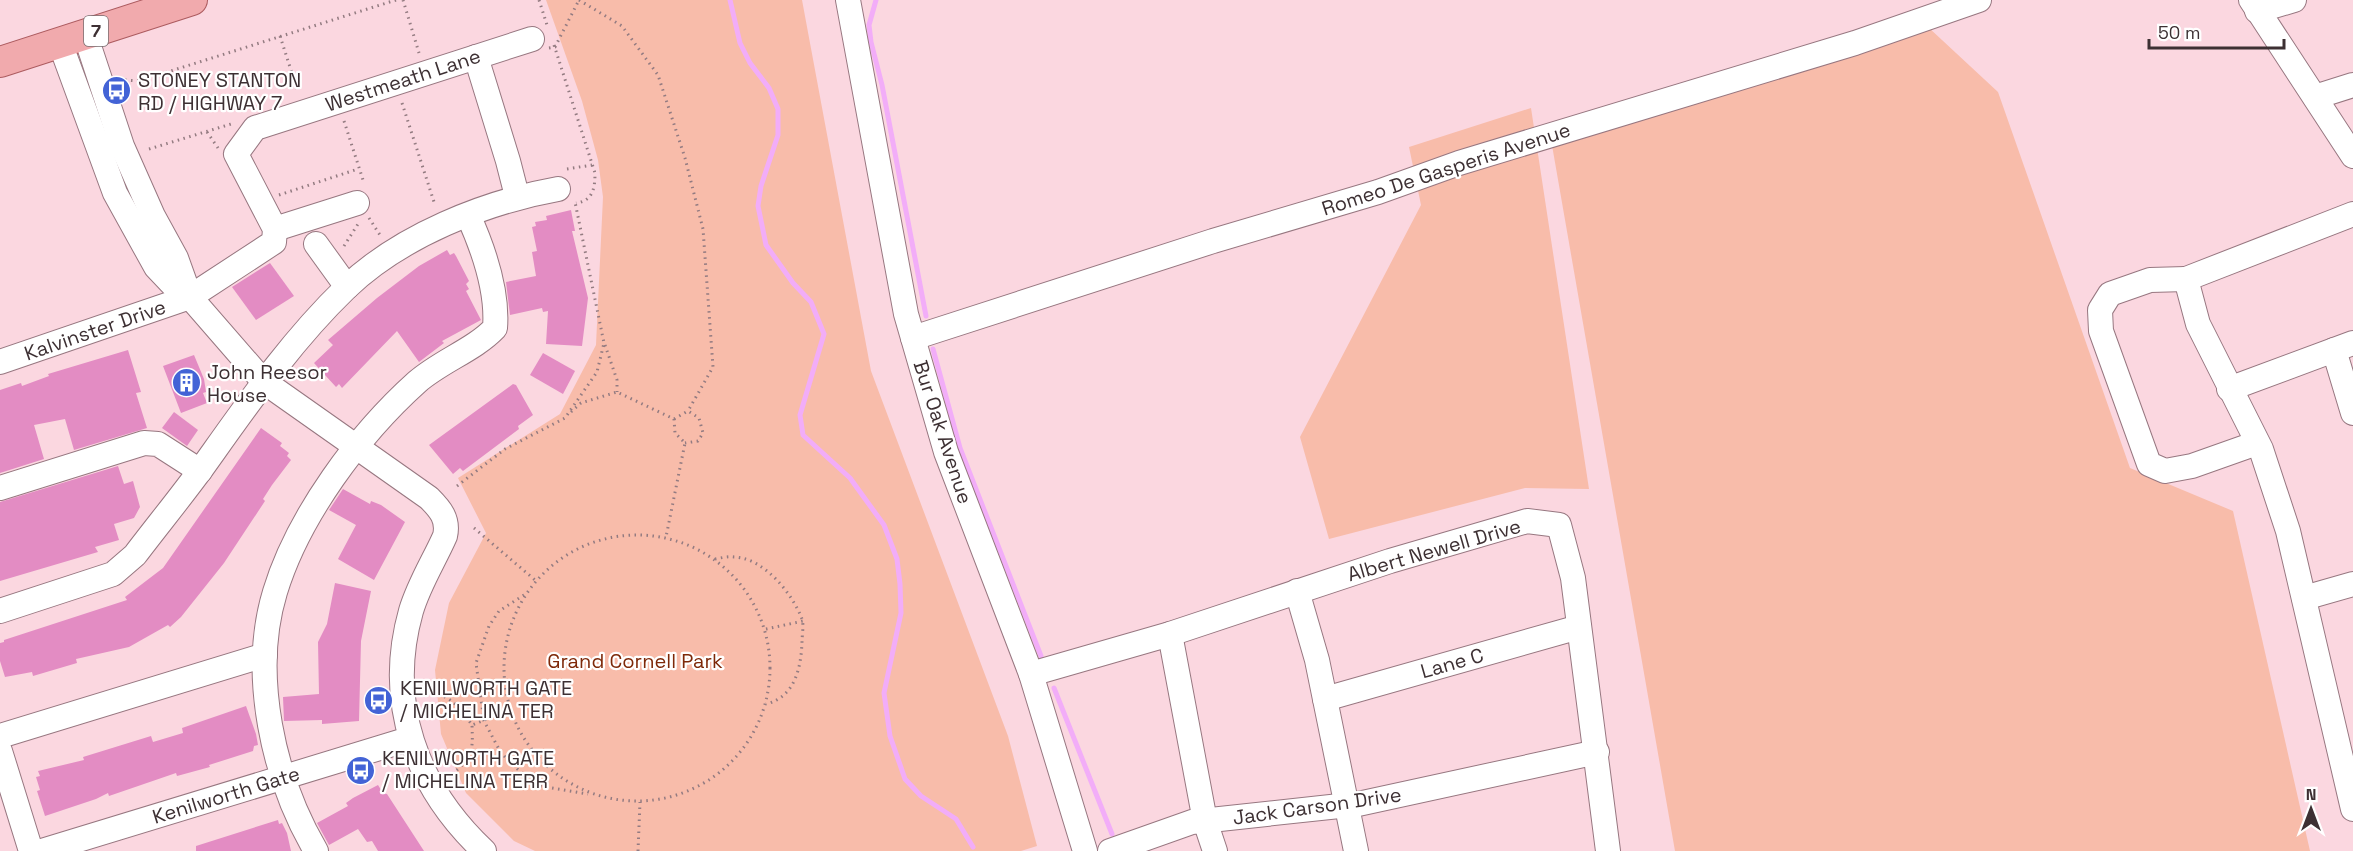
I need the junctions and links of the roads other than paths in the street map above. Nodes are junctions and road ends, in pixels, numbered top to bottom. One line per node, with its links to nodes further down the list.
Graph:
1 (192, 0): 6 (main road, 7)
2 (848, 0): 23 (street, Bur Oak Avenue)
3 (1979, 0): 23 (street, Romeo De Gasperis Avenue)
4 (2294, 0): 5 (street)
5 (2254, 6): 11 (street)
6 (72, 39): 9 (main road, 7); 22 (street)
7 (544, 40): 8 (street, Westmeath Lane)
8 (476, 57): 14 (street); 18 (street, Westmeath Lane)
9 (0, 62)
10 (2353, 86): 11 (street)
11 (2315, 97): 12 (street)
12 (2353, 156)
13 (558, 189): 14 (street)
14 (517, 196): 17 (street)
15 (364, 204): 18 (street)
16 (2353, 214): 20 (street)
17 (468, 215): 21 (street); 30 (street)
18 (275, 229): 22 (street)
19 (316, 244): 21 (street)
20 (2186, 279): 27 (street); 29 (street)
21 (347, 287): 26 (street)
22 (190, 297): 25 (street, Kalvinster Drive); 26 (street)
23 (913, 338): 40 (street, Bur Oak Avenue)
24 (2344, 346): 27 (street); 28 (street)
25 (0, 362)
26 (263, 381): 30 (street); 31 (street)
27 (2229, 389): 29 (street)
28 (2353, 414)
29 (2257, 443): 35 (street)
30 (357, 448): 39 (street); 43 (street)
31 (200, 471): 32 (street); 36 (street)
32 (0, 488)
33 (2353, 584): 35 (street)
34 (1297, 591): 37 (street, Albert Newell Drive); 38 (street, Albert Newell Drive); 41 (street)
35 (2304, 598): 47 (street)
36 (0, 611)
37 (1579, 627): 41 (street, Lane C); 45 (street, Albert Newell Drive)
38 (1170, 634): 40 (street, Albert Newell Drive); 49 (street)
39 (265, 655): 42 (street); 46 (street)
40 (1031, 674): 54 (street, Bur Oak Avenue)
41 (1325, 699): 48 (street)
42 (0, 736)
43 (409, 739): 46 (street, Kenilworth Gate); 53 (street)
44 (0, 751): 50 (street)
45 (1597, 752): 48 (street, Jack Carson Drive); 58 (street, Albert Newell Drive)
46 (284, 777): 51 (street, Kenilworth Gate); 52 (street)
47 (2351, 793)
48 (1347, 805): 49 (street, Jack Carson Drive); 57 (street)
49 (1205, 821): 55 (street, Jack Carson Drive); 56 (street)
50 (30, 851)
51 (42, 851)
52 (316, 851)
53 (484, 851)
54 (1085, 851)
55 (1110, 851)
56 (1215, 851)
57 (1356, 851)
58 (1608, 851)

